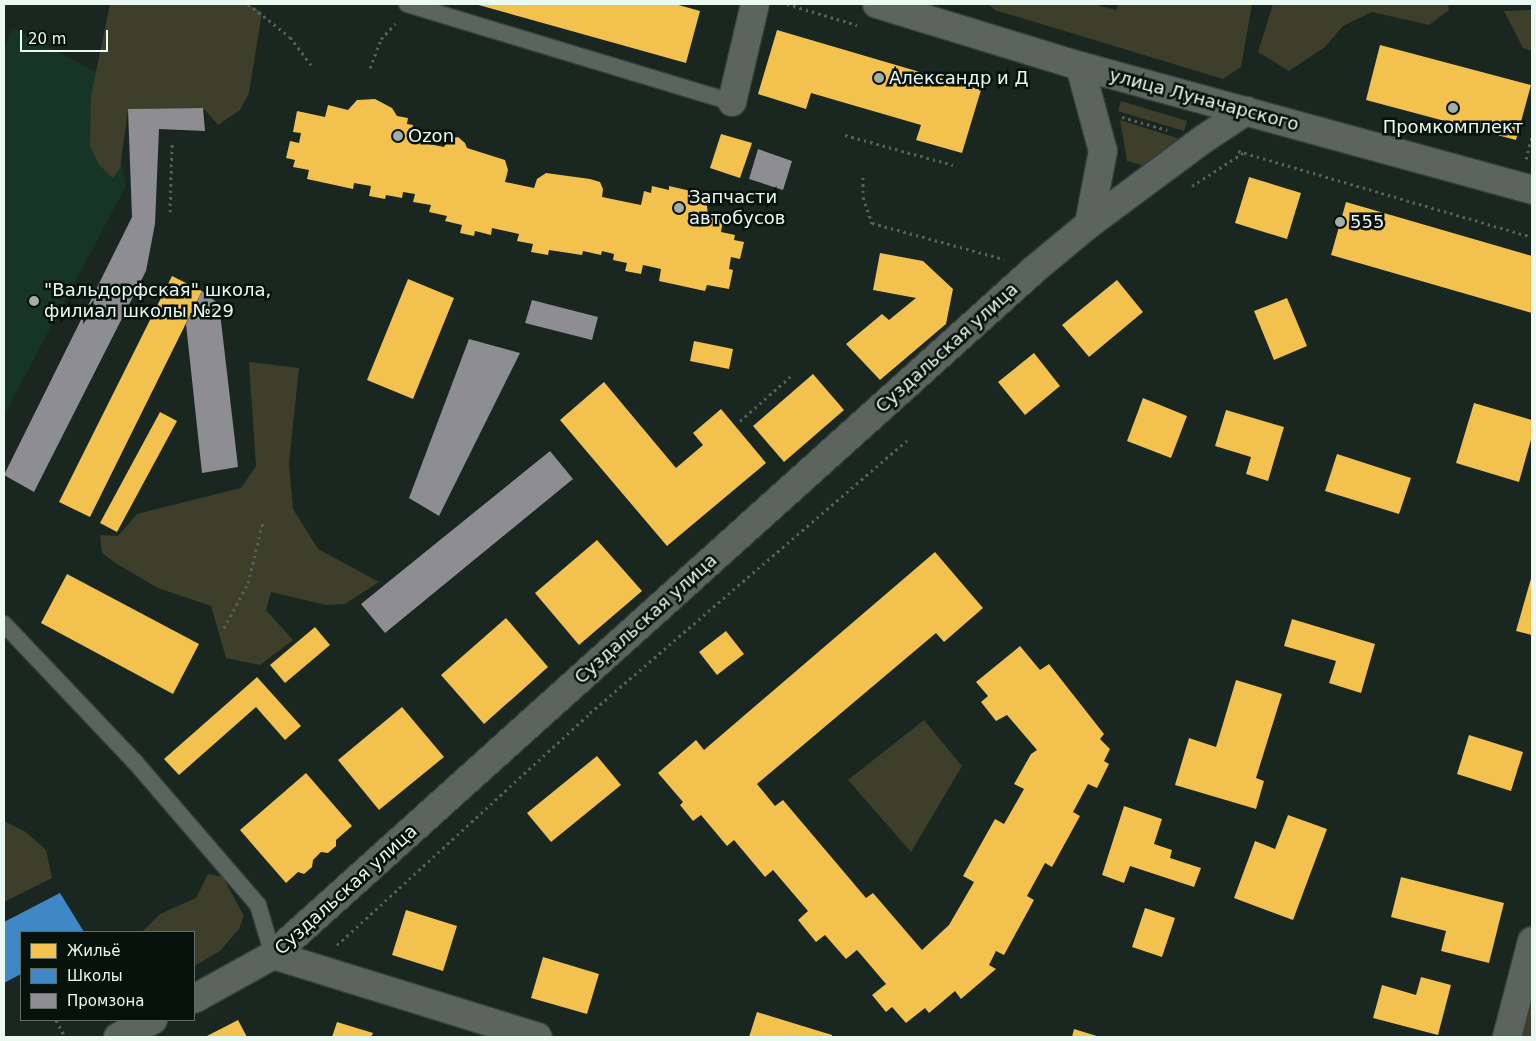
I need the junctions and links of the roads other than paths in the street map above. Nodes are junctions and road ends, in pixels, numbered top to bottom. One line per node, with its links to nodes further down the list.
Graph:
1 (756, 4): 5 (street)
2 (877, 4): 4 (street, улица Луначарского)
3 (410, 5): 5 (lane)
4 (1080, 66): 6 (street, улица Луначарского); 8 (street)
5 (732, 102)
6 (1246, 112): 7 (street, улица Луначарского); 8 (street, Суздальская улица)
7 (1532, 190)
8 (1089, 224): 11 (street, Суздальская улица)
9 (4, 624): 11 (lane)
10 (1532, 941): 16 (street)
11 (273, 956): 12 (street, Суздальская улица); 15 (street)
12 (195, 998)
13 (151, 1021): 14 (street)
14 (118, 1037)
15 (538, 1037)
16 (1507, 1037)

